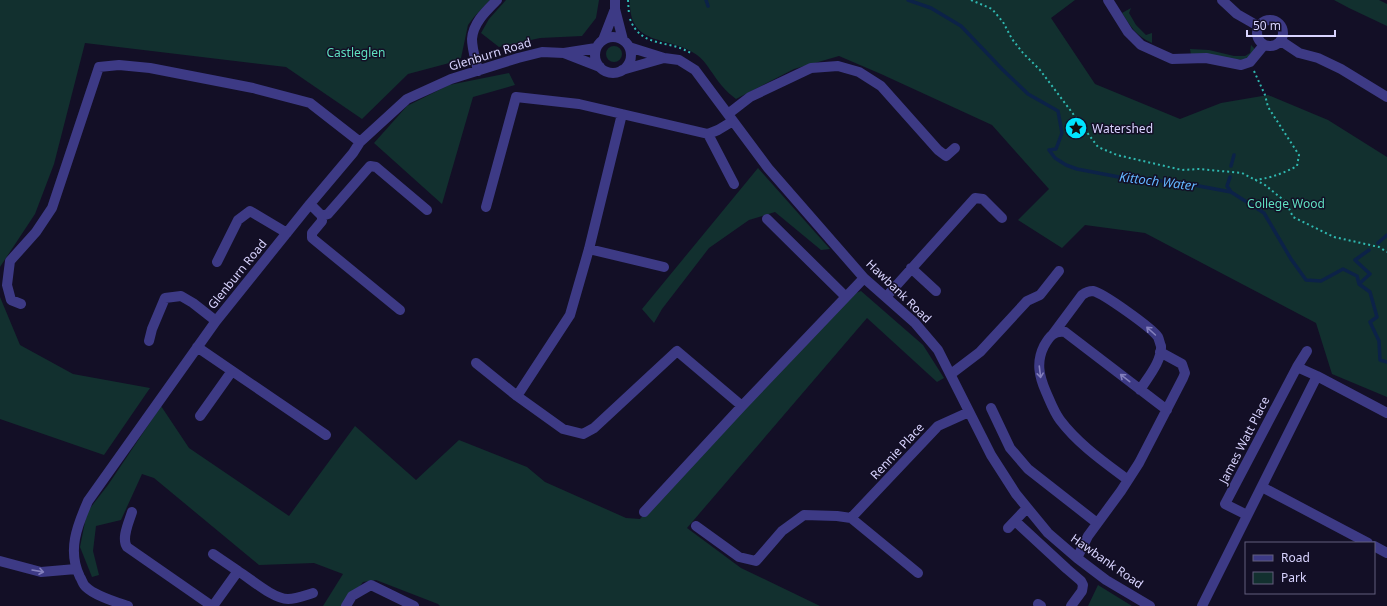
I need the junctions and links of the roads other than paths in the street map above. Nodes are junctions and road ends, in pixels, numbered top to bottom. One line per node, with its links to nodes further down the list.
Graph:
1 (497, 0): 14 (street)
2 (1108, 0): 9 (street)
3 (1222, 0): 5 (street)
4 (615, 4): 7 (street); 8 (street)
5 (1258, 26): 6 (street); 9 (street)
6 (1281, 41): 9 (street); 15 (street)
7 (600, 44): 8 (street); 10 (street, Glenburn Road); 12 (street)
8 (626, 44): 11 (street, Hawbank Road); 13 (street)
9 (1264, 45)
10 (564, 54): 12 (street, Glenburn Road); 14 (street, Glenburn Road)
11 (664, 58): 13 (street, Hawbank Road); 17 (street, Hawbank Road)
12 (600, 67): 13 (street)
13 (621, 70)
14 (478, 71): 19 (street, Glenburn Road)
15 (1387, 97)
16 (622, 114): 18 (street); 23 (street); 29 (street)
17 (731, 117): 18 (street); 20 (street); 34 (street, Hawbank Road)
18 (708, 134): 21 (street)
19 (360, 142): 22 (street, Glenburn Road); 38 (street)
20 (955, 148)
21 (734, 184)
22 (310, 204): 25 (street); 28 (street, Glenburn Road)
23 (486, 207)
24 (427, 210): 25 (street)
25 (322, 216): 39 (street)
26 (768, 218): 36 (street)
27 (1002, 218): 32 (street)
28 (287, 233): 30 (street); 40 (street, Glenburn Road)
29 (589, 249): 31 (street); 52 (street)
30 (217, 262)
31 (664, 267)
32 (911, 268): 35 (street); 37 (street)
33 (1059, 271): 49 (street)
34 (864, 278): 36 (street); 37 (street, Hawbank Road)
35 (936, 291)
36 (846, 297): 53 (street)
37 (886, 297): 49 (street, Hawbank Road)
38 (21, 304)
39 (400, 310)
40 (216, 321): 42 (street); 43 (street, Glenburn Road)
41 (1053, 334): 45 (street, one-way to 41); 51 (street, one-way to 41); 60 (street, one-way to 60)
42 (149, 341)
43 (197, 347): 48 (street); 75 (street, Glenburn Road)
44 (1307, 351): 47 (street, James Watt Place)
45 (1160, 352): 51 (street); 55 (street)
46 (476, 363): 52 (street)
47 (1297, 367): 50 (street); 65 (street, James Watt Place)
48 (232, 371): 58 (street); 59 (street)
49 (951, 374): 56 (street, Hawbank Road)
50 (1317, 376): 57 (street); 61 (street)
51 (1140, 390): 55 (street)
52 (517, 396): 53 (street)
53 (742, 406): 64 (street)
54 (991, 408): 67 (street)
55 (1167, 410): 60 (street)
56 (969, 412): 62 (street, Hawbank Road); 66 (street, Rennie Place)
57 (1387, 413)
58 (200, 416)
59 (326, 435)
60 (1128, 480): 67 (street)
61 (1262, 487): 65 (street); 69 (street)
62 (1027, 508): 73 (street, Hawbank Road); 83 (street)
63 (132, 512): 80 (street)
64 (644, 512)
65 (1247, 515): 85 (street)
66 (851, 518): 68 (street); 77 (street)
67 (1097, 523): 73 (street)
68 (696, 526)
69 (1366, 542)
70 (1375, 547): 71 (street)
71 (1387, 553)
72 (213, 554): 76 (street)
73 (1076, 558): 84 (street, Hawbank Road)
74 (0, 561): 75 (street, one-way to 75)
75 (76, 569): 79 (street, Glenburn Road)
76 (238, 571): 78 (street); 80 (street)
77 (918, 573)
78 (313, 593)
79 (128, 606)
80 (212, 606)
81 (346, 606): 82 (street)
82 (414, 606)
83 (1071, 606)
84 (1150, 606)
85 (1202, 606)

